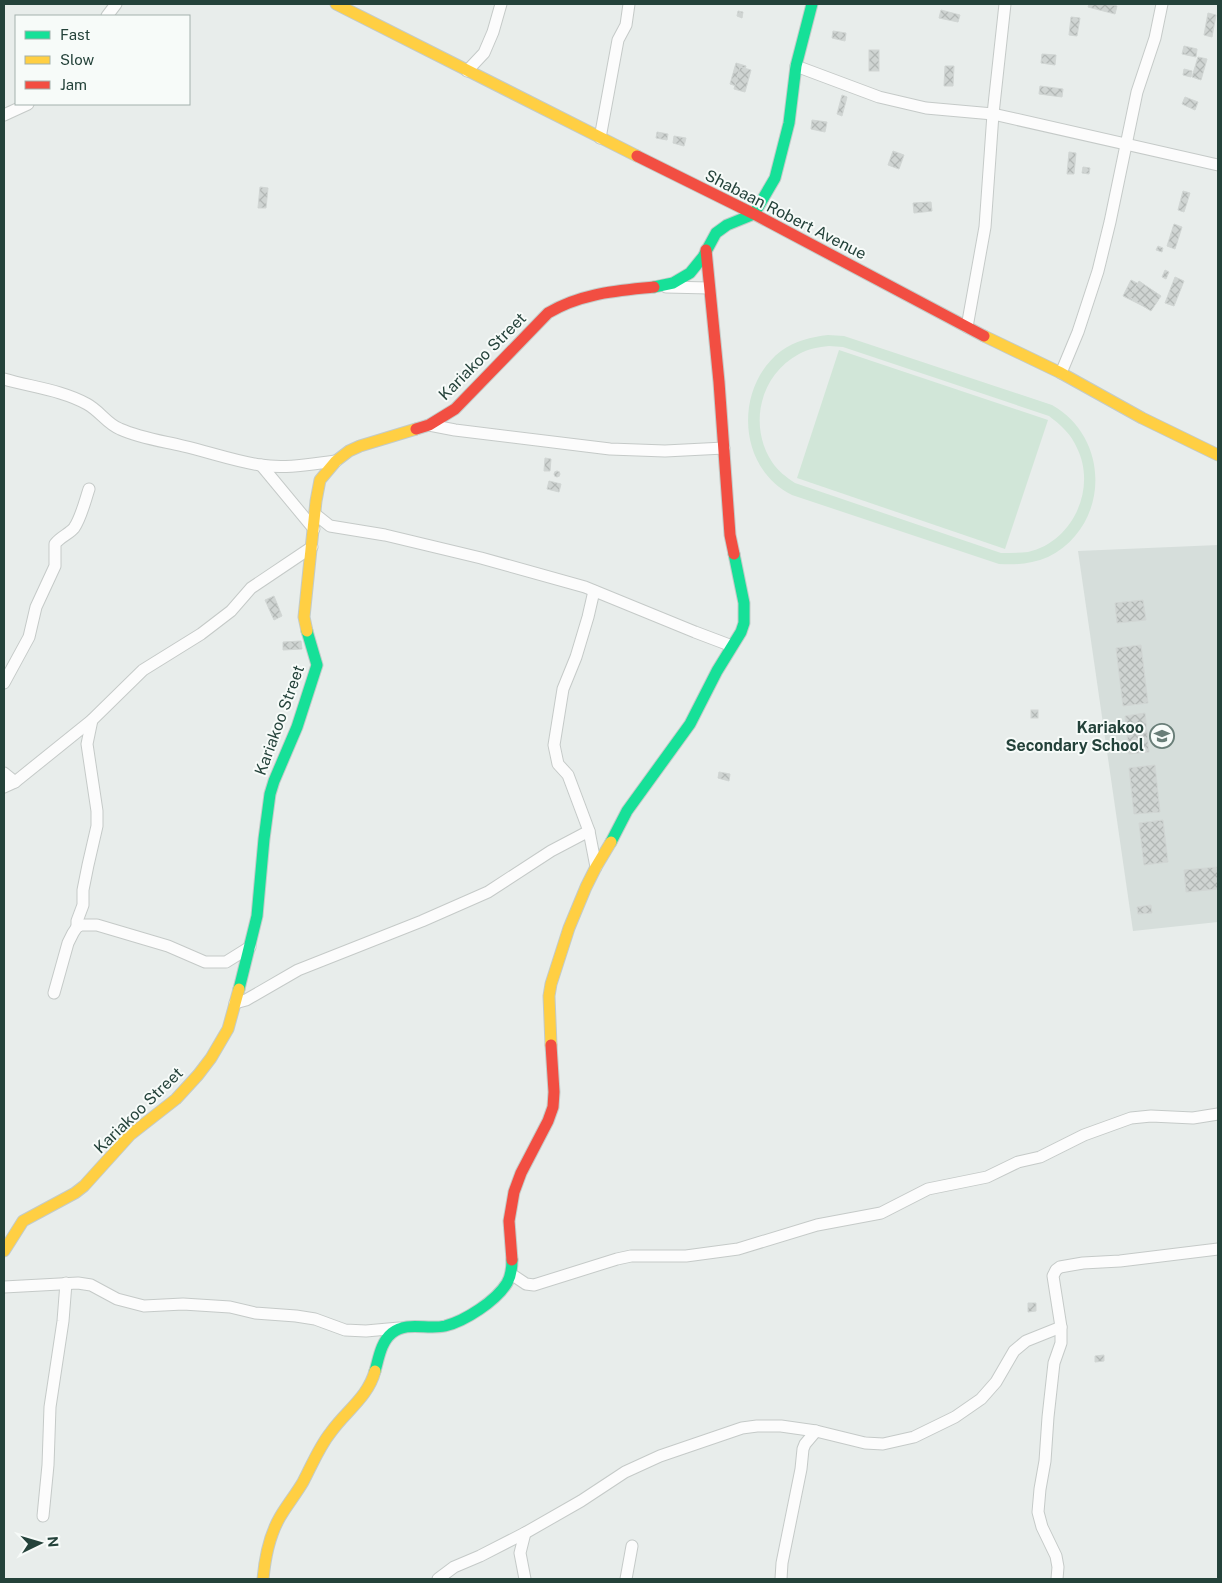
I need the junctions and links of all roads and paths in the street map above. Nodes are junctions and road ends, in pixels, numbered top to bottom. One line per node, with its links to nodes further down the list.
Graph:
1 (116, 4): 8 (street)
2 (336, 4): 10 (street, Shabaan Robert Avenue)
3 (501, 4): 10 (street)
4 (629, 4): 14 (street)
5 (812, 4): 9 (street)
6 (1005, 4): 13 (street)
7 (1162, 4): 15 (street)
8 (108, 15)
9 (796, 66): 13 (street); 17 (street)
10 (467, 71): 14 (street, Shabaan Robert Avenue)
11 (26, 105): 12 (street)
12 (4, 114)
13 (994, 114): 15 (street); 21 (street)
14 (600, 138): 17 (street, Shabaan Robert Avenue)
15 (1126, 144): 16 (street); 22 (street)
16 (1218, 164)
17 (754, 214): 18 (street, Kariakoo Street); 21 (street, Shabaan Robert Avenue)
18 (706, 250): 19 (street, Kariakoo Street); 20 (street)
19 (658, 287): 20 (street); 24 (street, Kariakoo Street)
20 (709, 288): 25 (street)
21 (967, 327): 22 (street, Shabaan Robert Avenue)
22 (1062, 373): 26 (street, Shabaan Robert Avenue)
23 (4, 379): 28 (street)
24 (429, 425): 25 (street); 27 (street, Kariakoo Street)
25 (724, 448): 34 (street)
26 (1218, 455)
27 (336, 461): 28 (street); 30 (street, Kariakoo Street)
28 (260, 465): 31 (street)
29 (89, 489): 35 (street)
30 (316, 514): 31 (street, Kariakoo Street); 33 (street)
31 (314, 530): 32 (street, Kariakoo Street)
32 (312, 547): 36 (street); 43 (street, Kariakoo Street)
33 (594, 591): 34 (street); 40 (street)
34 (732, 646): 41 (street)
35 (4, 683)
36 (92, 720): 38 (street); 42 (street)
37 (4, 773): 38 (street)
38 (15, 782): 39 (street)
39 (4, 787)
40 (589, 831): 41 (street); 45 (street)
41 (596, 867): 49 (street)
42 (77, 927): 43 (street); 44 (street)
43 (250, 947): 45 (street, Kariakoo Street)
44 (54, 993)
45 (235, 1003): 48 (street, Kariakoo Street)
46 (1218, 1114): 49 (street)
47 (1218, 1249): 52 (street)
48 (4, 1251)
49 (511, 1274): 53 (street)
50 (66, 1283): 51 (street); 53 (street); 55 (street)
51 (4, 1287)
52 (1061, 1327): 54 (street); 63 (street)
53 (400, 1328): 58 (street)
54 (816, 1431): 56 (street); 62 (street)
55 (43, 1516)
56 (525, 1533): 59 (street); 60 (street)
57 (632, 1546): 61 (street)
58 (263, 1579)
59 (438, 1579)
60 (525, 1579)
61 (626, 1579)
62 (781, 1579)
63 (1057, 1579)

